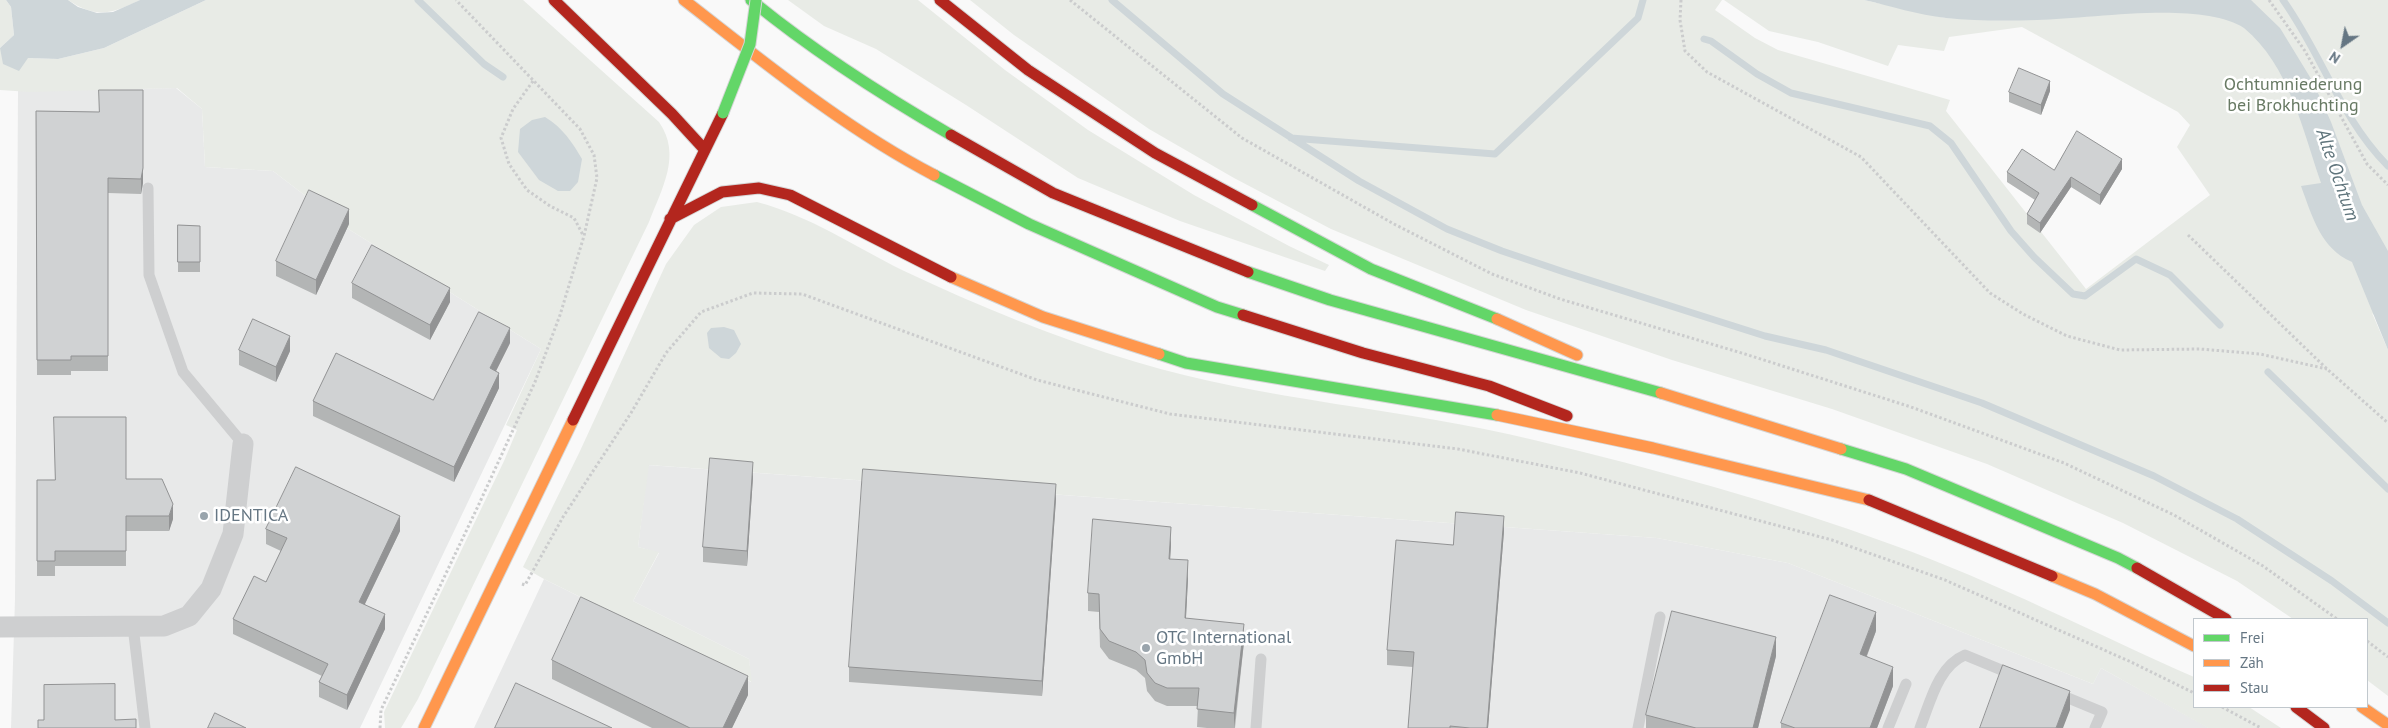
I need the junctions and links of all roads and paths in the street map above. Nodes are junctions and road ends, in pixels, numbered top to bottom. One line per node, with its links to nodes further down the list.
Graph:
1 (456, 0): 10 (path)
2 (554, 0): 11 (highway)
3 (684, 0): 21 (highway)
4 (751, 0): 18 (highway)
5 (756, 0): 11 (highway, bridge)
6 (940, 0): 18 (highway)
7 (1070, 0): 25 (path)
8 (1681, 0): 17 (path)
9 (2269, 0): 12 (path)
10 (533, 81): 16 (path); 16 (path)
11 (705, 150): 14 (highway)
12 (2388, 185)
13 (148, 188): 20 (lane)
14 (670, 219): 21 (highway); 42 (highway)
15 (2188, 235): 17 (path)
16 (584, 236): 41 (path)
17 (2327, 369): 19 (path)
18 (1660, 393): 24 (highway)
19 (2388, 423)
20 (243, 444): 26 (street)
21 (1653, 448): 29 (highway)
22 (563, 517): 35 (path)
23 (1660, 616): 44 (lane)
24 (2224, 618)
25 (2336, 618)
26 (133, 626): 27 (street); 40 (lane)
27 (0, 627)
28 (2368, 642): 30 (path)
29 (2193, 645)
30 (2388, 657)
31 (1261, 660): 43 (lane)
32 (2029, 682): 46 (lane)
33 (1906, 684): 45 (lane)
34 (2047, 689): 47 (lane)
35 (2193, 693)
36 (2224, 708): 48 (path)
37 (2297, 708): 49 (highway)
38 (2363, 708): 39 (highway)
39 (2388, 725)
40 (145, 728)
41 (380, 728)
42 (424, 728)
43 (1256, 728)
44 (1638, 728)
45 (1888, 728)
46 (1920, 728)
47 (2095, 728)
48 (2261, 728)
49 (2324, 728)

